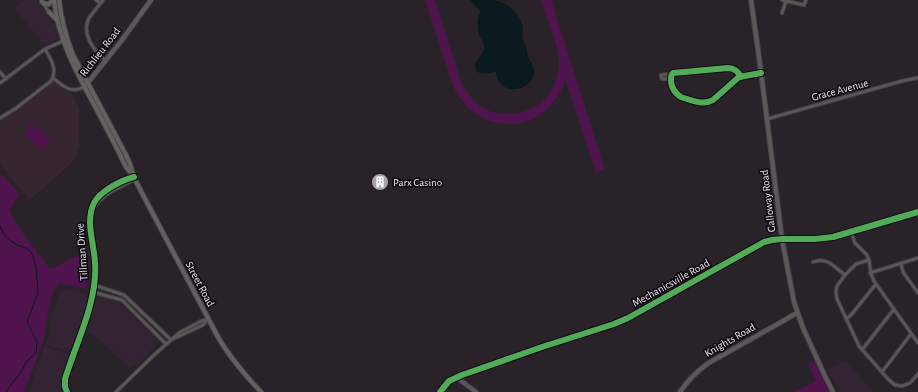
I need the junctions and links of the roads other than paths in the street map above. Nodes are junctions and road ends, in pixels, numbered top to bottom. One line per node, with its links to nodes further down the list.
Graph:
1 (54, 0): 9 (main road); 14 (main road, Street Road)
2 (59, 0): 27 (main road, Street Road)
3 (96, 0): 11 (street)
4 (103, 0): 11 (street)
5 (152, 0): 17 (main road, Richlieu Road)
6 (751, 0): 19 (main road, Galloway Road)
7 (782, 0): 10 (street)
8 (806, 0): 10 (street)
9 (41, 1): 12 (street)
10 (786, 2): 13 (street)
11 (100, 3): 17 (street)
12 (49, 12): 14 (main road)
13 (782, 13)
14 (59, 24): 15 (main road, Street Road)
15 (63, 41): 16 (street); 28 (main road, Street Road)
16 (45, 49): 22 (street); 24 (street)
17 (106, 60): 27 (main road, Richlieu Road)
18 (0, 72): 24 (street)
19 (762, 73): 21 (street); 30 (main road, Galloway Road)
20 (672, 74): 21 (street); 25 (street); 25 (street)
21 (741, 77): 25 (street)
22 (53, 78): 28 (street, Richlieu Road); 29 (street)
23 (917, 78): 30 (street, Grace Avenue)
24 (6, 79): 26 (street)
25 (671, 79)
26 (0, 83)
27 (88, 83): 28 (main road, Richlieu Road); 32 (main road, Street Road)
28 (84, 87): 31 (main road, Street Road)
29 (0, 118)
30 (767, 119): 37 (main road, Galloway Road)
31 (110, 134): 32 (main road); 33 (main road, Street Road)
32 (118, 140): 33 (main road, Street Road)
33 (123, 156): 34 (main road, Street Road)
34 (134, 177): 45 (street, Tillman Drive); 50 (main road, Street Road)
35 (918, 212): 36 (street, Mechanicsville Road)
36 (851, 232): 37 (street, Mechanicsville Road); 39 (street)
37 (782, 239): 49 (main road, Galloway Road); 59 (street, Mechanicsville Road)
38 (918, 258): 41 (street)
39 (869, 260): 42 (street); 43 (street)
40 (813, 262): 43 (street)
41 (901, 264): 42 (street); 47 (street)
42 (870, 273): 44 (street)
43 (845, 275): 51 (street)
44 (876, 284): 48 (street); 51 (street)
45 (94, 285): 46 (street, Tillman Drive); 53 (street)
46 (93, 292): 55 (street); 60 (street, Tillman Drive)
47 (918, 293)
48 (894, 310): 52 (street); 56 (street)
49 (797, 313): 65 (main road, Knights Road); 66 (main road, Galloway Road)
50 (208, 319): 53 (street); 62 (main road, Street Road)
51 (846, 319): 56 (street)
52 (911, 334): 54 (street); 57 (street)
53 (171, 340): 55 (street)
54 (918, 343)
55 (166, 344): 61 (street)
56 (862, 350): 57 (street)
57 (882, 372): 58 (street)
58 (918, 374)
59 (456, 377): 63 (street, Mechanicsville Road); 64 (street)
60 (67, 392)
61 (116, 392)
62 (262, 392)
63 (440, 392)
64 (476, 392)
65 (680, 392)
66 (833, 392)

